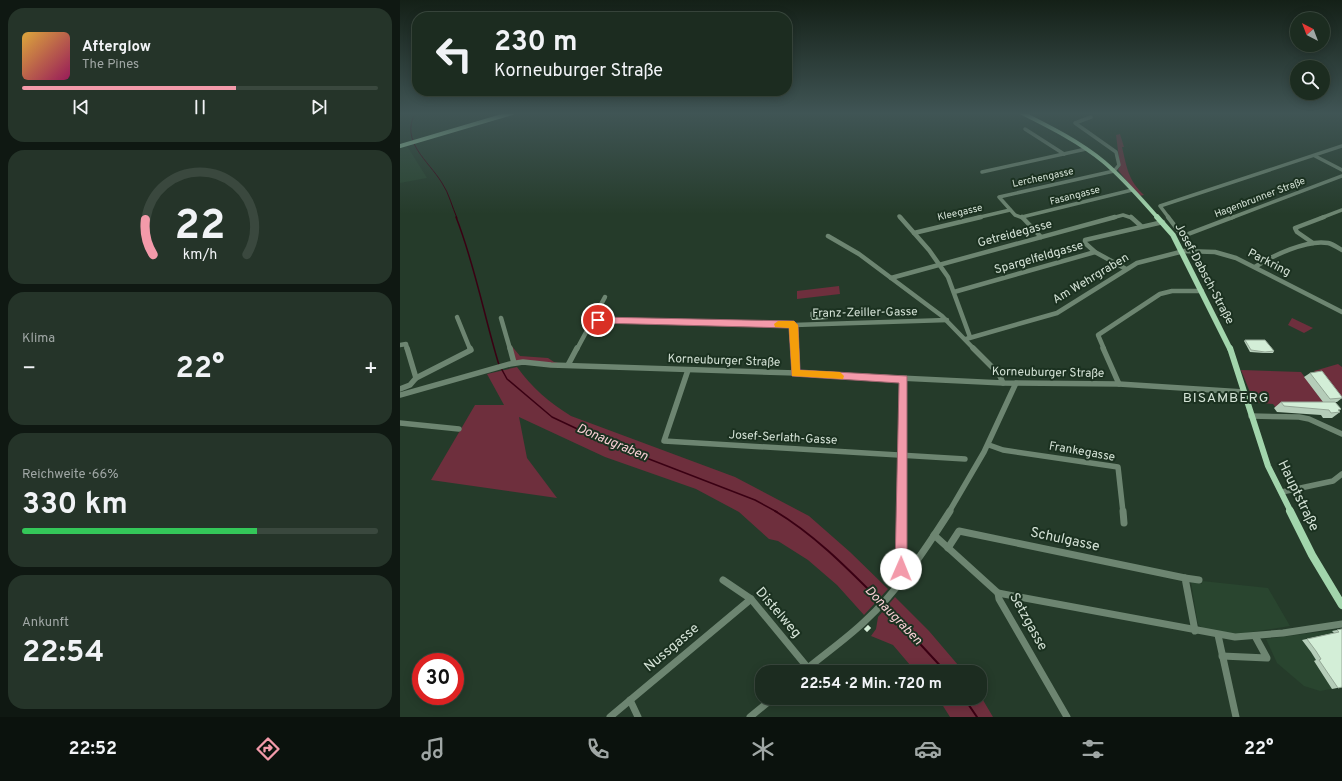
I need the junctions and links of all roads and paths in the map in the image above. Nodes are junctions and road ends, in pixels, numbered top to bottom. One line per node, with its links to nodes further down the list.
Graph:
1 (1053, 146): 6 (street)
2 (1082, 146): 5 (main road, Josef-Dabsch-Straße)
3 (1108, 146): 9 (street)
4 (1341, 146): 7 (street)
5 (1086, 149): 6 (street); 9 (main road, Josef-Dabsch-Straße)
6 (1064, 154): 10 (street)
7 (1315, 156): 8 (street); 21 (street)
8 (1342, 170)
9 (1114, 171): 12 (main road, Josef-Dabsch-Straße); 13 (street, Lerchengasse)
10 (982, 172)
11 (1342, 176): 21 (street, Hagenbrunner Straße)
12 (1132, 190): 16 (street, Fasangasse); 17 (main road, Josef-Dabsch-Straße)
13 (1010, 210): 16 (street); 19 (street, Kleegasse)
14 (1342, 210): 23 (street)
15 (898, 216): 19 (street)
16 (1022, 217): 22 (street)
17 (1163, 222): 18 (street); 25 (main road, Josef-Dabsch-Straße)
18 (1142, 226): 22 (street, Getreidegasse); 27 (street)
19 (914, 233): 28 (street)
20 (828, 236): 31 (street)
21 (1183, 236): 26 (street)
22 (1041, 237): 28 (street, Getreidegasse)
23 (1313, 243): 24 (street); 29 (street)
24 (1342, 250)
25 (1182, 251): 26 (street, Parkring); 30 (street, Am Wehrgraben); 32 (main road, Josef-Dabsch-Straße)
26 (1194, 251): 29 (street, Parkring)
27 (1095, 252): 30 (street, Spargelfeldgasse); 33 (street, Spargelfeldgasse)
28 (940, 264): 31 (street, Getreidegasse); 33 (street)
29 (1255, 267): 35 (street, Parkring)
30 (1126, 269): 41 (street, Am Wehrgraben)
31 (891, 278): 39 (street)
32 (1202, 291): 51 (street); 53 (main road, Josef-Dabsch-Straße)
33 (954, 292): 41 (street)
34 (605, 297): 38 (street)
35 (1342, 312)
36 (457, 316): 47 (street)
37 (500, 318): 43 (street)
38 (592, 320): 40 (street, Franz-Zeiller-Gasse); 44 (street)
39 (947, 320): 40 (street, Franz-Zeiller-Gasse); 41 (street)
40 (794, 325): 46 (street)
41 (968, 338): 49 (street)
42 (400, 345): 47 (street)
43 (512, 364): 44 (street, Korneuburger Straße); 54 (street, Korneuburger Straße)
44 (568, 365): 45 (street, Korneuburger Straße)
45 (688, 370): 46 (street, Korneuburger Straße); 60 (street, Josef-Serlath-Gasse)
46 (796, 373): 48 (street, Korneuburger Straße)
47 (416, 378): 52 (street)
48 (903, 379): 49 (street, Korneuburger Straße); 60 (street)
49 (1003, 383): 50 (street, Korneuburger Straße)
50 (1016, 383): 51 (street, Korneuburger Straße); 59 (street)
51 (1119, 384): 53 (street, Korneuburger Straße)
52 (400, 389)
53 (1244, 392): 55 (main road, Hauptstraße)
54 (400, 395)
55 (1251, 416): 58 (street); 65 (main road, Hauptstraße)
56 (400, 423): 57 (street)
57 (459, 429)
58 (1342, 434)
59 (989, 446): 66 (street, Frankegasse); 67 (street)
60 (902, 456): 61 (street, Josef-Serlath-Gasse); 69 (street)
61 (965, 458)
62 (1342, 474): 63 (street)
63 (1333, 481): 64 (street); 65 (street)
64 (1342, 481)
65 (1282, 492): 75 (main road, Hauptstraße)
66 (1124, 523)
67 (934, 535): 68 (street, Setzgasse); 69 (street)
68 (948, 548): 70 (street, Schulgasse); 73 (street, Setzgasse)
69 (904, 576): 82 (street)
70 (1185, 578): 72 (street, Schulgasse); 77 (street)
71 (723, 580): 74 (street, Distelweg)
72 (1199, 580)
73 (998, 594): 77 (street); 88 (street, Setzgasse)
74 (751, 599): 81 (street, Distelweg); 83 (street, Nussgasse)
75 (1342, 605)
76 (1342, 624): 79 (street)
77 (1195, 631): 78 (street)
78 (1218, 635): 79 (street); 80 (street)
79 (1255, 636): 80 (street)
80 (1222, 656): 89 (street)
81 (802, 665)
82 (812, 665)
83 (630, 700): 85 (street, Nussgasse); 86 (street)
84 (765, 705): 87 (street)
85 (610, 717)
86 (638, 717)
87 (750, 717)
88 (1067, 717)
89 (1236, 717)

